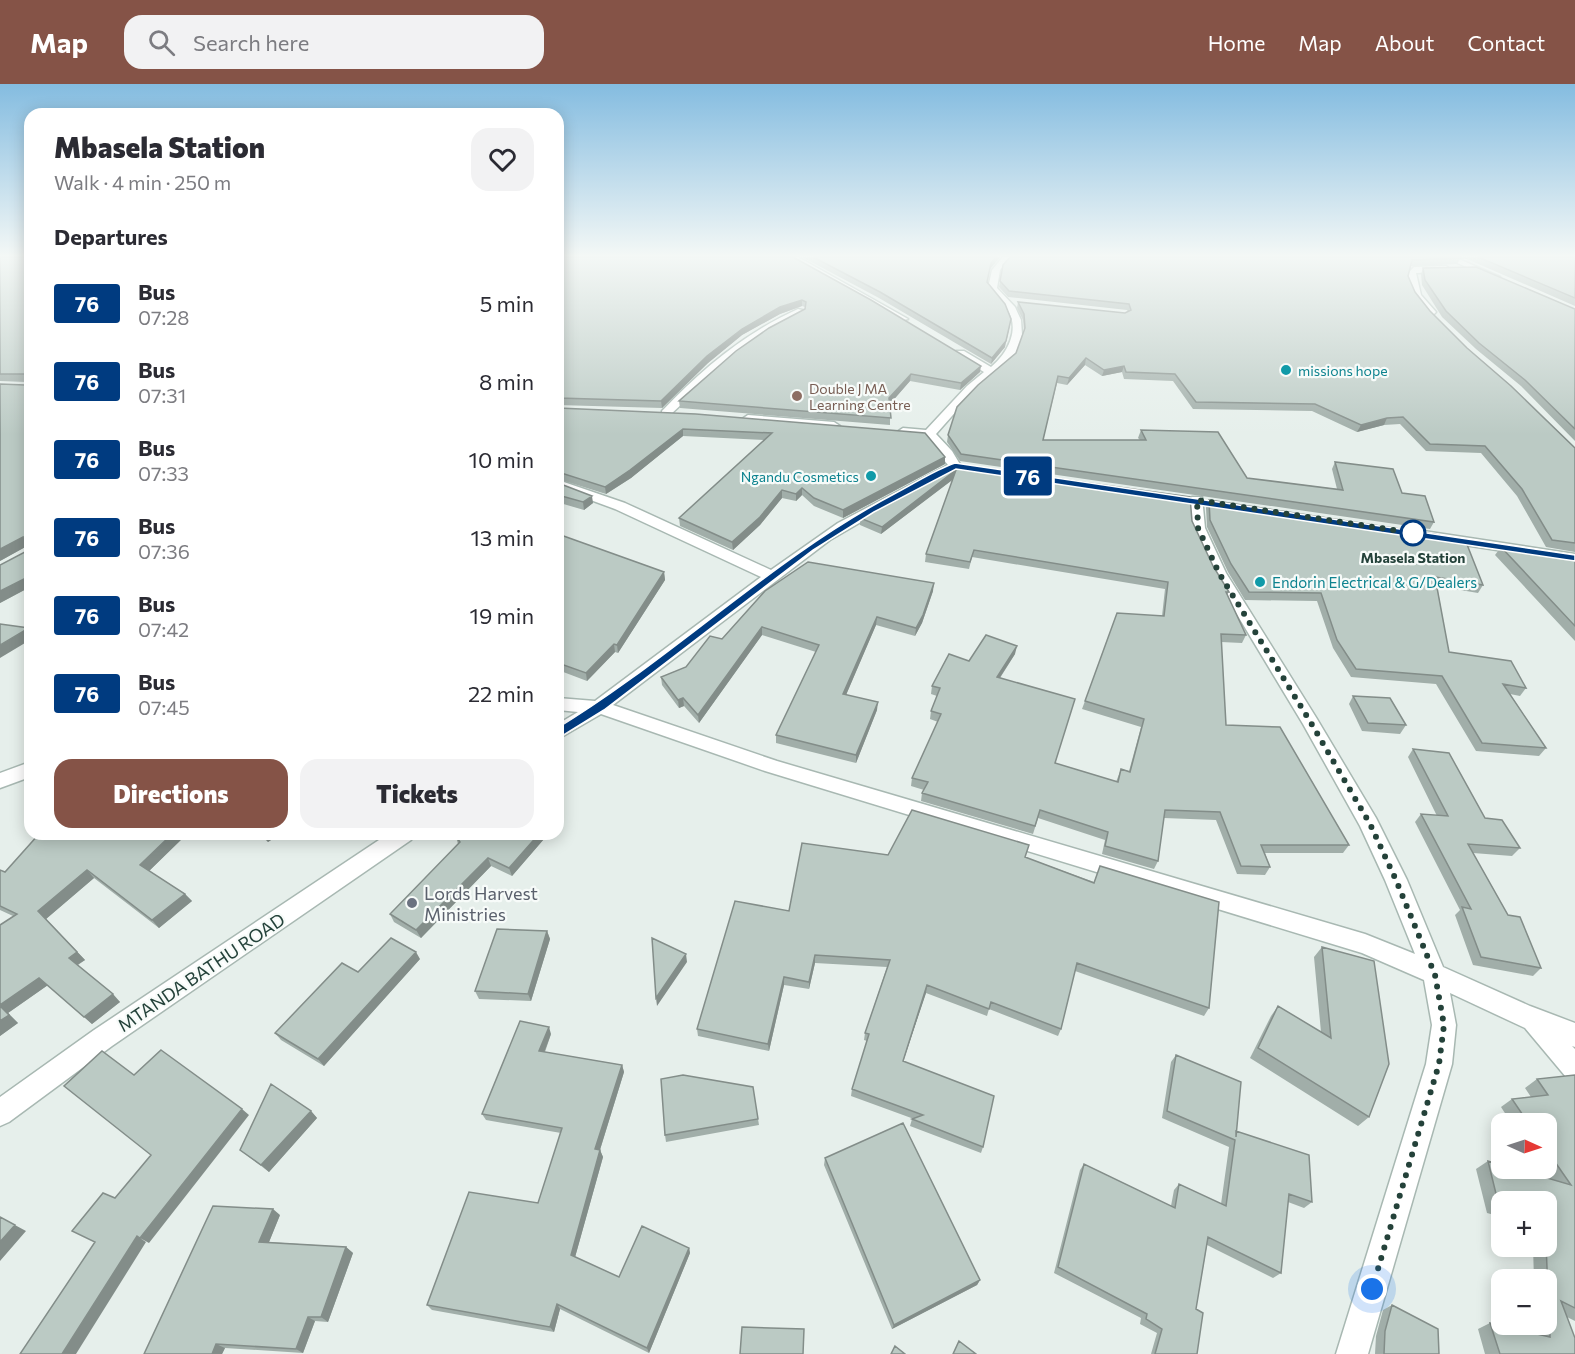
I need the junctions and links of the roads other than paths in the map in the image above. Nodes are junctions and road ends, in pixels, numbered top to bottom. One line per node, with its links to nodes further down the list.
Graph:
1 (790, 316): 9 (street)
2 (897, 316): 6 (street)
3 (1013, 316): 8 (street)
4 (1434, 316): 5 (street)
5 (1439, 322)
6 (912, 325)
7 (950, 348): 8 (street)
8 (990, 371): 13 (street)
9 (687, 415)
10 (731, 418): 11 (street)
11 (845, 427)
12 (893, 431): 13 (street)
13 (929, 434): 18 (street)
14 (564, 486): 18 (street)
15 (1197, 500): 25 (street)
16 (1403, 532): 17 (street)
17 (1575, 558)
18 (773, 578): 20 (street)
19 (564, 704): 20 (street)
20 (600, 707): 21 (street); 25 (street)
21 (564, 729)
22 (24, 771): 23 (street)
23 (0, 781)
24 (395, 840): 29 (street, MTANDA BATHU ROAD)
25 (1435, 975): 26 (street); 30 (street)
26 (1535, 1022): 27 (street); 28 (street)
27 (1575, 1035)
28 (1575, 1068)
29 (0, 1113)
30 (1352, 1354)

